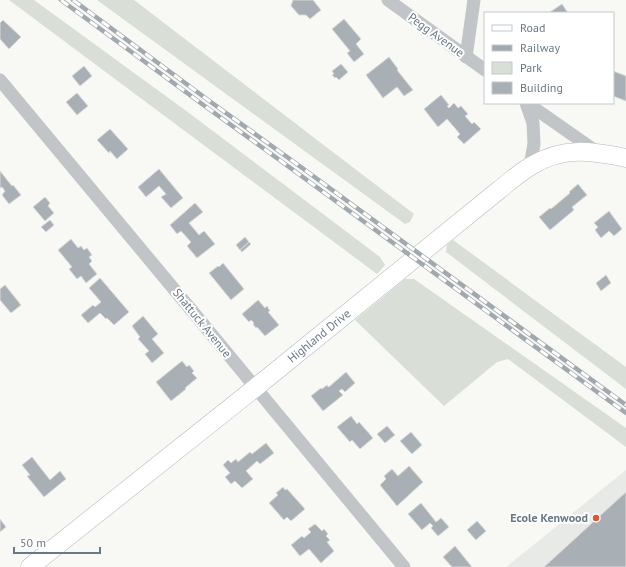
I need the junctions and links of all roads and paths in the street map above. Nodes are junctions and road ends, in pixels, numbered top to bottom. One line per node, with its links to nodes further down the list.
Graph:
1 (388, 0): 3 (street, Pegg Avenue)
2 (474, 0): 3 (street)
3 (466, 57): 4 (street, Pegg Avenue)
4 (484, 69)
5 (0, 80): 11 (street, Shattuck Avenue)
6 (526, 104): 10 (street)
7 (527, 104): 8 (street)
8 (598, 153): 9 (street, Highland Drive); 10 (street, Highland Drive)
9 (626, 158)
10 (530, 166): 11 (street, Highland Drive)
11 (255, 388): 12 (street, Highland Drive); 13 (street, Shattuck Avenue)
12 (30, 567)
13 (404, 567)

